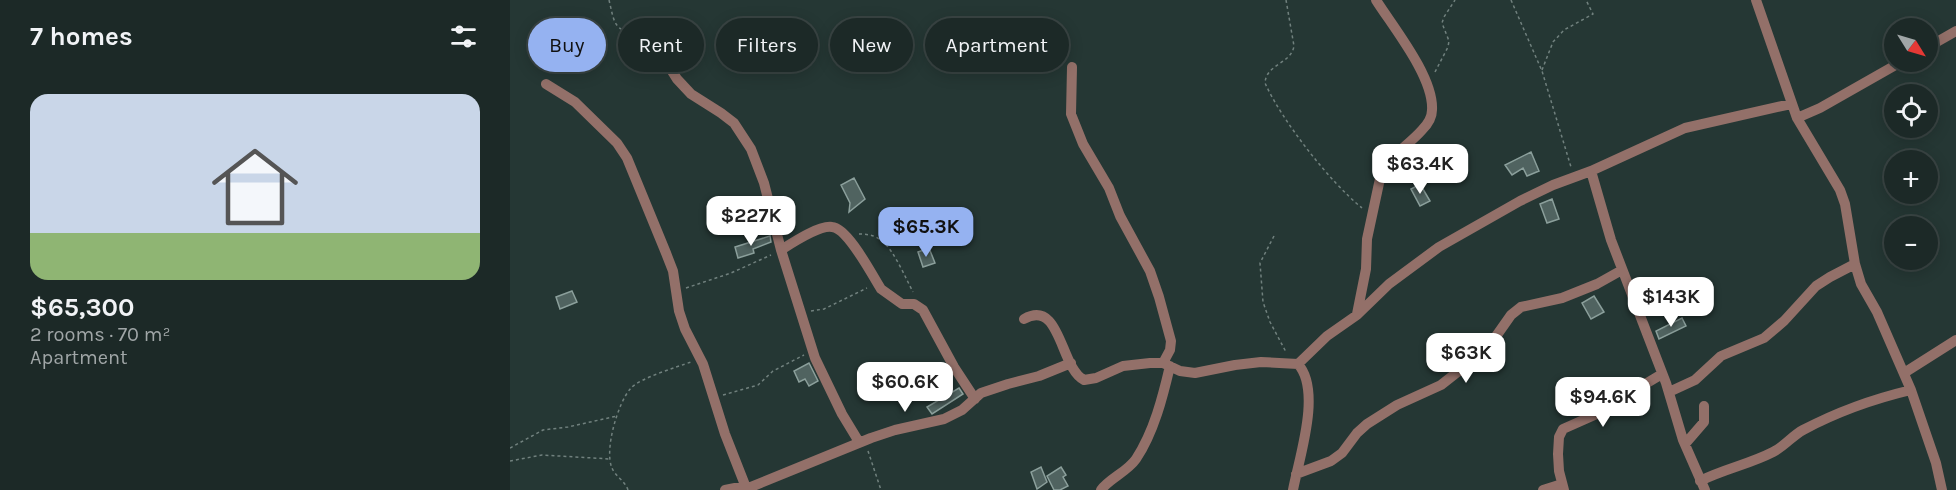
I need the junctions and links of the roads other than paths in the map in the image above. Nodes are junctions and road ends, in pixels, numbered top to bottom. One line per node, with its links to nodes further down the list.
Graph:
1 (1376, 0): 15 (street)
2 (1756, 0): 9 (street)
3 (1956, 31): 4 (street)
4 (1938, 41)
5 (1072, 68): 20 (street)
6 (673, 72): 12 (street)
7 (1884, 72): 10 (street)
8 (546, 84): 32 (street)
9 (1791, 104): 10 (street); 11 (street)
10 (1797, 118): 13 (street)
11 (1591, 171): 14 (street); 15 (street)
12 (781, 250): 25 (street); 27 (street)
13 (1856, 264): 21 (street); 24 (street)
14 (1622, 270): 22 (street); 29 (street)
15 (1356, 315): 19 (street)
16 (1024, 319): 18 (street)
17 (1956, 340): 21 (street)
18 (1071, 363): 20 (street); 25 (street)
19 (1295, 363): 20 (street); 29 (street)
20 (1167, 364): 34 (street)
21 (1904, 373): 23 (street)
22 (1662, 374): 24 (street); 31 (street)
23 (1911, 390): 30 (street); 37 (street)
24 (1668, 392): 28 (street)
25 (975, 399): 27 (street)
26 (1704, 406): 28 (street)
27 (861, 441): 32 (street)
28 (1685, 444): 30 (street)
29 (1296, 474): 35 (street)
30 (1703, 485)
31 (1563, 487): 36 (street)
32 (746, 488): 33 (street)
33 (725, 490)
34 (1101, 490)
35 (1293, 490)
36 (1543, 490)
37 (1942, 490)

